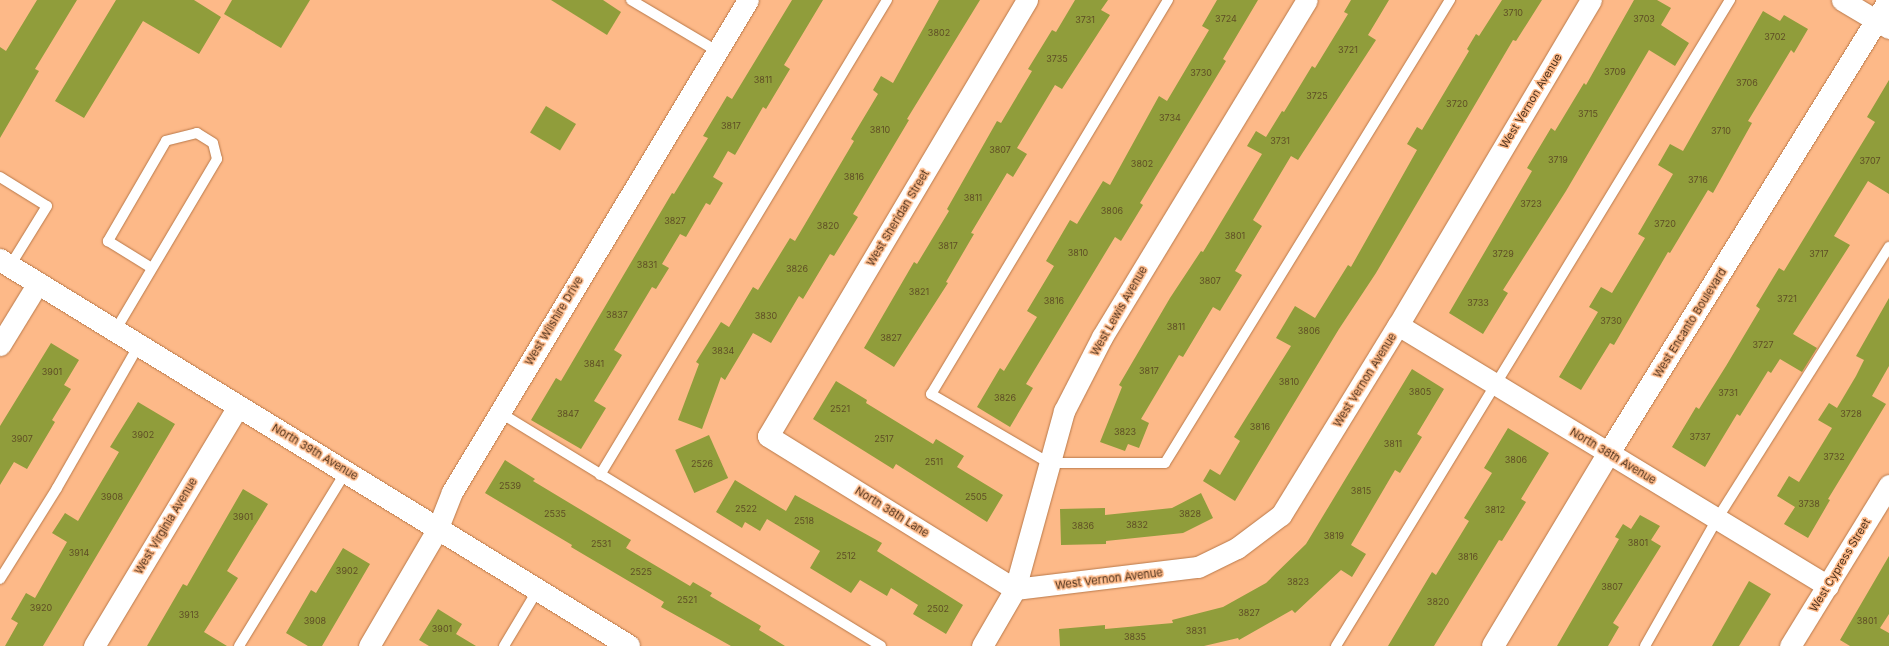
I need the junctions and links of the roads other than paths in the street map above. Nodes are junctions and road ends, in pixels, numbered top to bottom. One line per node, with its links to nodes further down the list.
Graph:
1 (631, 0): 13 (lane)
2 (748, 0): 13 (street, West Wilshire Drive)
3 (887, 0): 30 (lane)
4 (1027, 0): 26 (street, West Sheridan Street)
5 (1168, 0): 28 (lane)
6 (1307, 0): 28 (street, West Lewis Avenue)
7 (1450, 0): 28 (lane)
8 (1591, 0): 19 (street, West Vernon Avenue)
9 (1730, 0): 23 (lane)
10 (1842, 0): 12 (street)
11 (1889, 1): 12 (street, West Encanto Boulevard)
12 (1883, 24): 27 (street, West Encanto Boulevard)
13 (717, 52): 25 (street, West Wilshire Drive)
14 (0, 177): 16 (lane)
15 (1889, 247): 32 (lane)
16 (5, 263): 18 (street, North 39th Avenue)
17 (150, 267): 17 (lane); 20 (lane)
18 (38, 283): 20 (street, North 39th Avenue); 21 (street)
19 (1398, 325): 23 (street, North 38th Avenue); 36 (street, West Vernon Avenue)
20 (115, 330): 22 (street, North 39th Avenue)
21 (0, 345)
22 (139, 345): 24 (street, North 39th Avenue); 34 (lane)
23 (1495, 384): 27 (street, North 38th Avenue); 45 (lane)
24 (238, 406): 29 (street, North 39th Avenue); 38 (street, West Virginia Avenue)
25 (499, 412): 30 (lane); 33 (street, West Wilshire Drive)
26 (768, 436): 36 (street, North 38th Lane)
27 (1609, 453): 32 (street, North 38th Avenue); 46 (street, West Encanto Boulevard)
28 (1049, 463): 36 (street, West Lewis Avenue)
29 (347, 470): 33 (street, North 39th Avenue); 39 (lane)
30 (600, 475): 43 (lane)
31 (1889, 485): 35 (street, West Cypress Street)
32 (1717, 519): 35 (street, North 38th Avenue); 47 (lane)
33 (437, 530): 37 (street, North 39th Avenue); 40 (street, West Wilshire Drive)
34 (0, 579)
35 (1828, 586): 48 (street, West Cypress Street)
36 (1015, 589): 44 (street, West Lewis Avenue)
37 (537, 591): 41 (lane); 42 (street, North 39th Avenue)
38 (94, 646)
39 (239, 646)
40 (369, 646)
41 (504, 646)
42 (629, 646)
43 (881, 646)
44 (982, 646)
45 (1336, 646)
46 (1493, 646)
47 (1645, 646)
48 (1790, 646)

